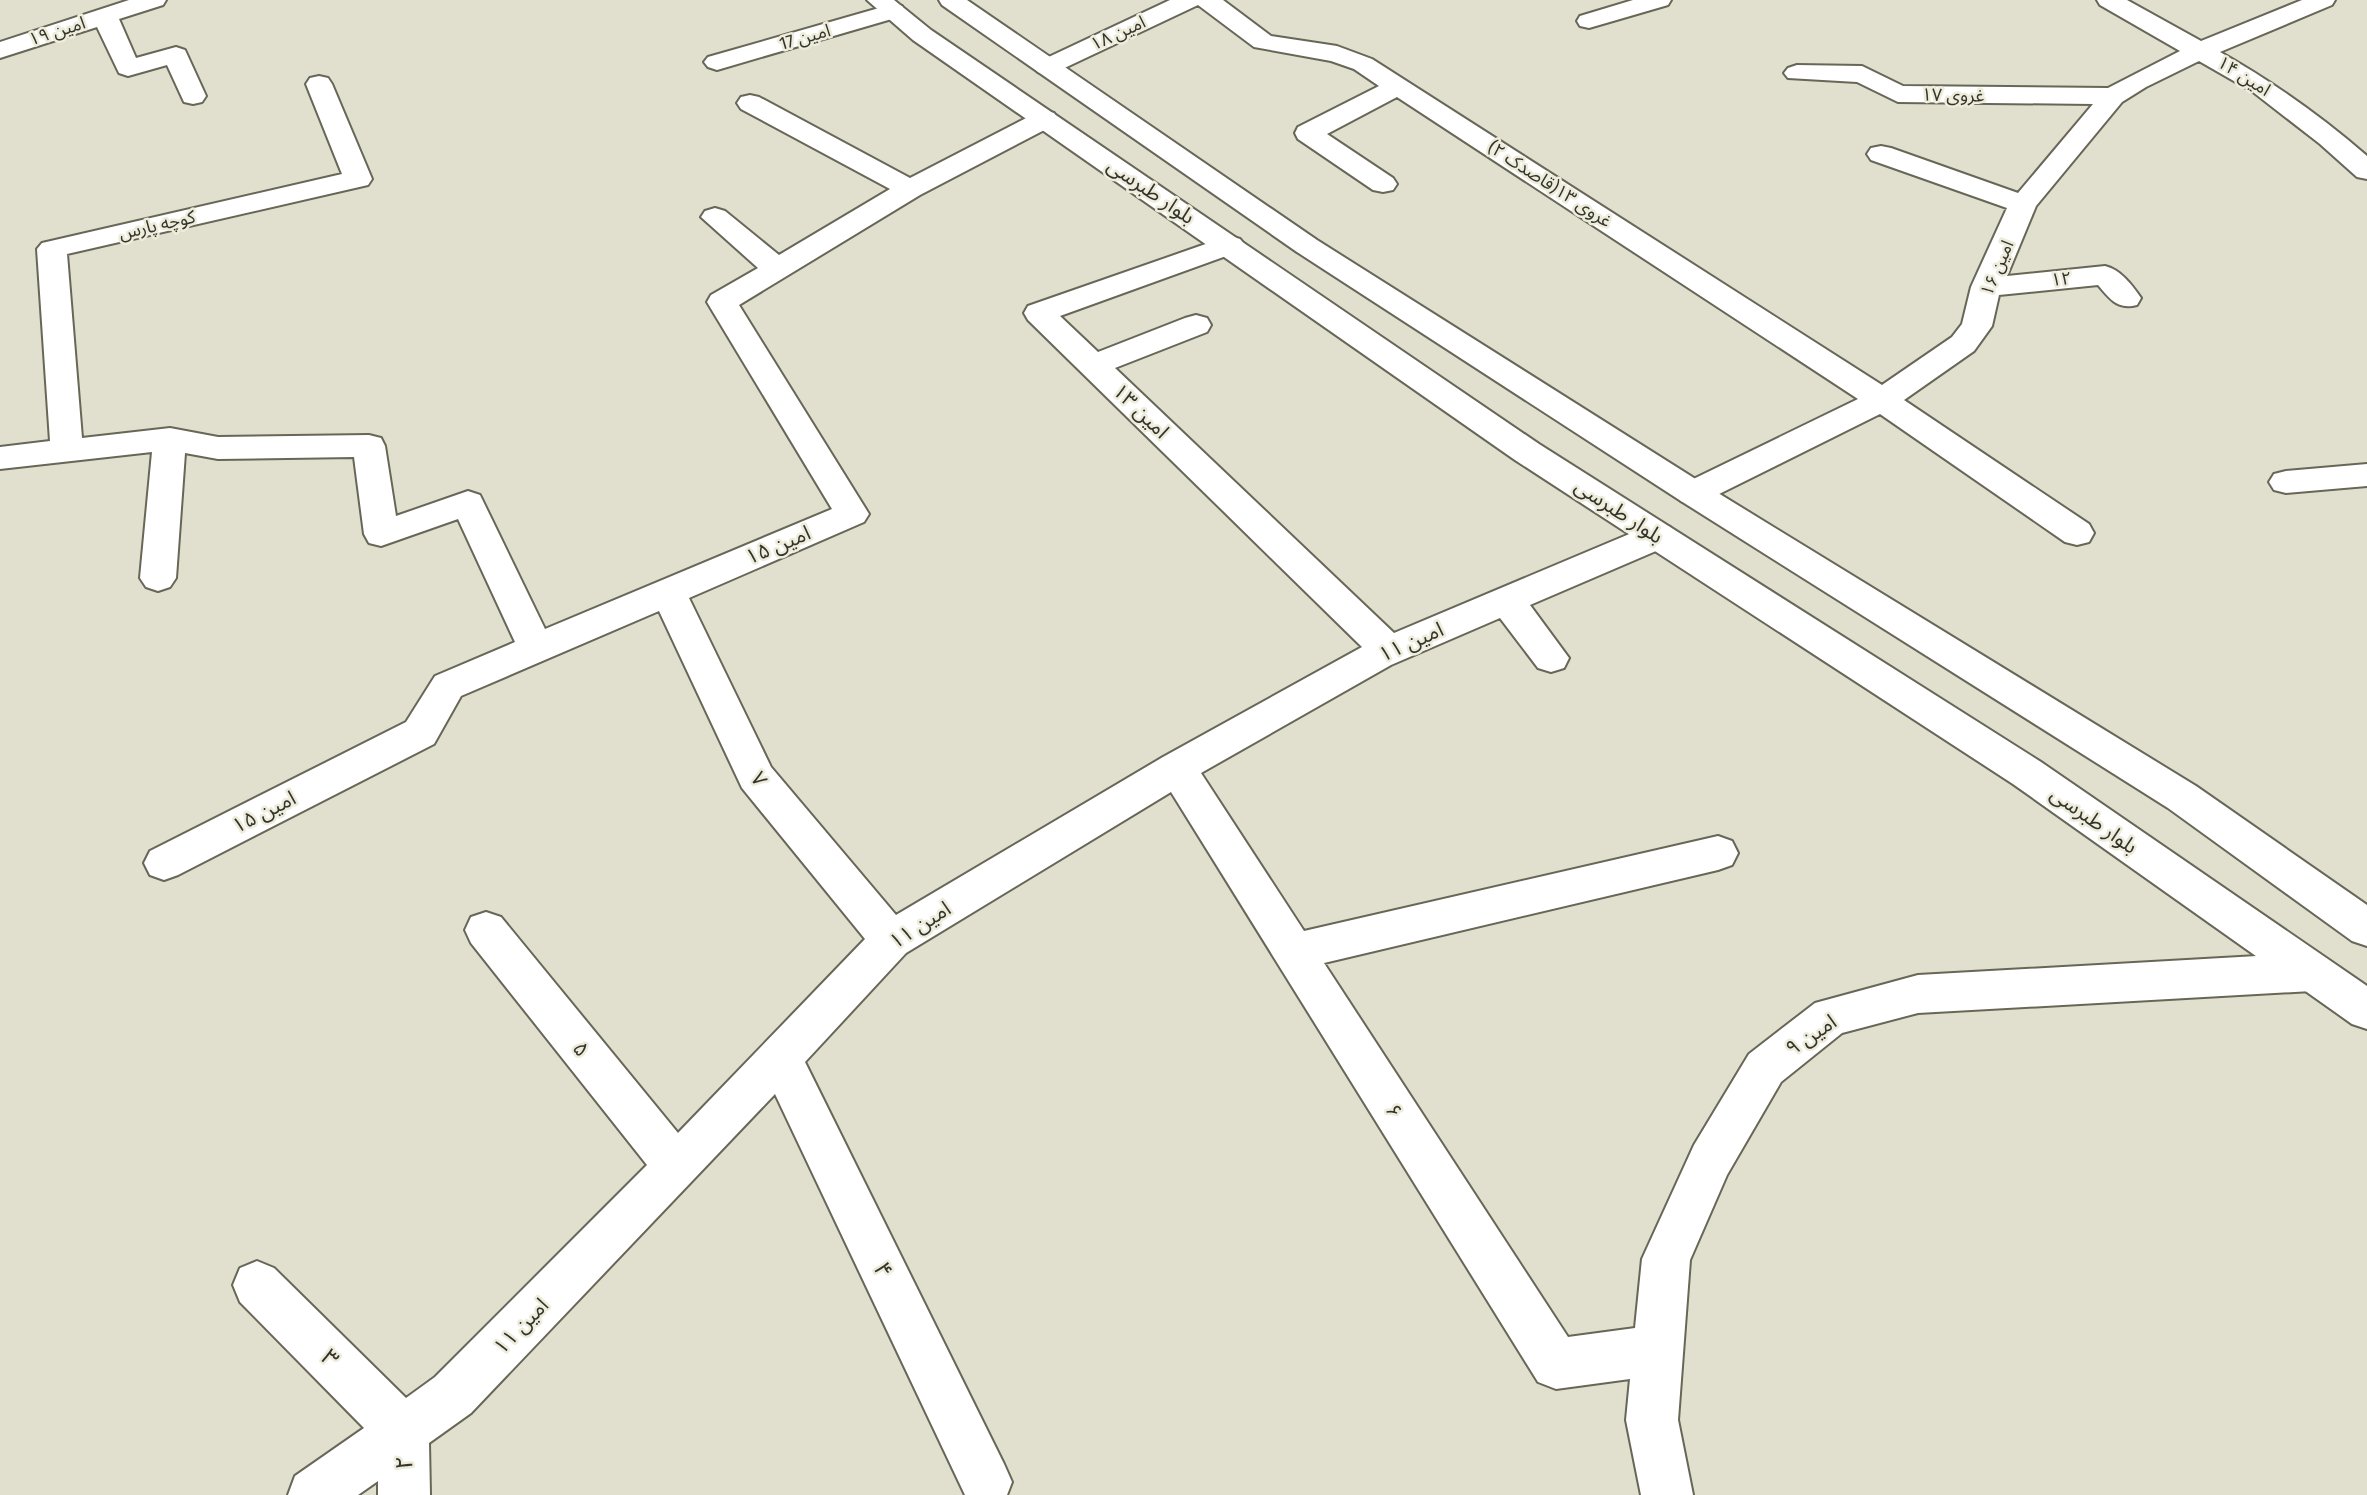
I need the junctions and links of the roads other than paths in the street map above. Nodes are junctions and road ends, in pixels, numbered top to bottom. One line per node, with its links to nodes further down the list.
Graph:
1 (154, 0): 9 (street, امین ۱۹)
2 (951, 0): 14 (street, بلوار طبرسی)
3 (1190, 0): 14 (street, امین ۱۸)
4 (1207, 0): 17 (street, غروی ۱۳(قاصدک ۲))
5 (1659, 0): 10 (street)
6 (2109, 0): 12 (street, امین ۱۴)
7 (2323, 0): 12 (street, امین ۱۶)
8 (886, 6): 13 (street, امین 17); 21 (street, بلوار طبرسی)
9 (105, 16): 11 (street, امین ۱۹); 18 (street)
10 (1589, 21)
11 (0, 50)
12 (2202, 50): 19 (street, امین ۱۶); 23 (street, امین ۱۴)
13 (716, 62)
14 (1047, 66): 40 (street, بلوار طبرسی)
15 (1797, 73): 19 (street, غروی ۱۷)
16 (318, 84): 36 (street, کوچه پارس)
17 (1396, 87): 24 (street); 34 (street, غروی ۱۳(قاصدک ۲))
18 (193, 96)
19 (2113, 96): 26 (street, امین ۱۶)
20 (750, 103): 25 (street)
21 (1045, 119): 25 (street, امین ۱۵); 28 (street, بلوار طبرسی)
22 (1881, 153): 26 (street)
23 (2367, 171)
24 (1383, 184)
25 (910, 189): 29 (street, امین ۱۵)
26 (2023, 204): 30 (street, امین ۱۶)
27 (715, 217): 29 (street)
28 (1230, 245): 33 (street, امین ۱۳); 42 (street, بلوار طبرسی)
29 (777, 269): 44 (street, امین ۱۵)
30 (1986, 287): 31 (street, ۱۲); 34 (street, امین ۱۶)
31 (2126, 298)
32 (1196, 325): 33 (street)
33 (1093, 365): 47 (street, امین ۱۳)
34 (1882, 400): 40 (street, امین ۱۶); 41 (street, غروی ۱۳(قاصدک ۲))
35 (170, 439): 36 (street); 43 (street); 46 (street)
36 (67, 450): 37 (street)
37 (0, 458)
38 (2367, 475): 39 (street)
39 (2286, 482)
40 (1693, 493): 52 (street, بلوار طبرسی)
41 (2077, 533)
42 (1658, 536): 45 (street, امین ۱۱); 56 (street, بلوار طبرسی)
43 (158, 578)
44 (668, 592): 46 (street, امین ۱۵); 54 (street, ۷)
45 (1506, 600): 47 (street, امین ۱۱); 48 (street)
46 (536, 648): 51 (street, امین ۱۵)
47 (1389, 651): 49 (street, امین ۱۱)
48 (1551, 658)
49 (1177, 768): 54 (street, امین ۱۱); 55 (street, ۶)
50 (1718, 853): 55 (street)
51 (164, 863)
52 (2367, 928)
53 (486, 930): 59 (street, ۵)
54 (891, 940): 58 (street, امین ۱۱)
55 (1292, 952): 61 (street, ۶)
56 (2312, 972): 57 (street, بلوار طبرسی); 61 (street, امین ۹)
57 (2367, 1010)
58 (780, 1058): 59 (street, امین ۱۱); 63 (street, ۴)
59 (677, 1167): 62 (street, امین ۱۱)
60 (257, 1285): 62 (street, ۳)
61 (1658, 1350): 66 (street, امین ۹)
62 (403, 1431): 64 (street, امین ۱۱); 65 (street, ۲)
63 (986, 1482)
64 (314, 1495)
65 (404, 1495)
66 (1667, 1495)

